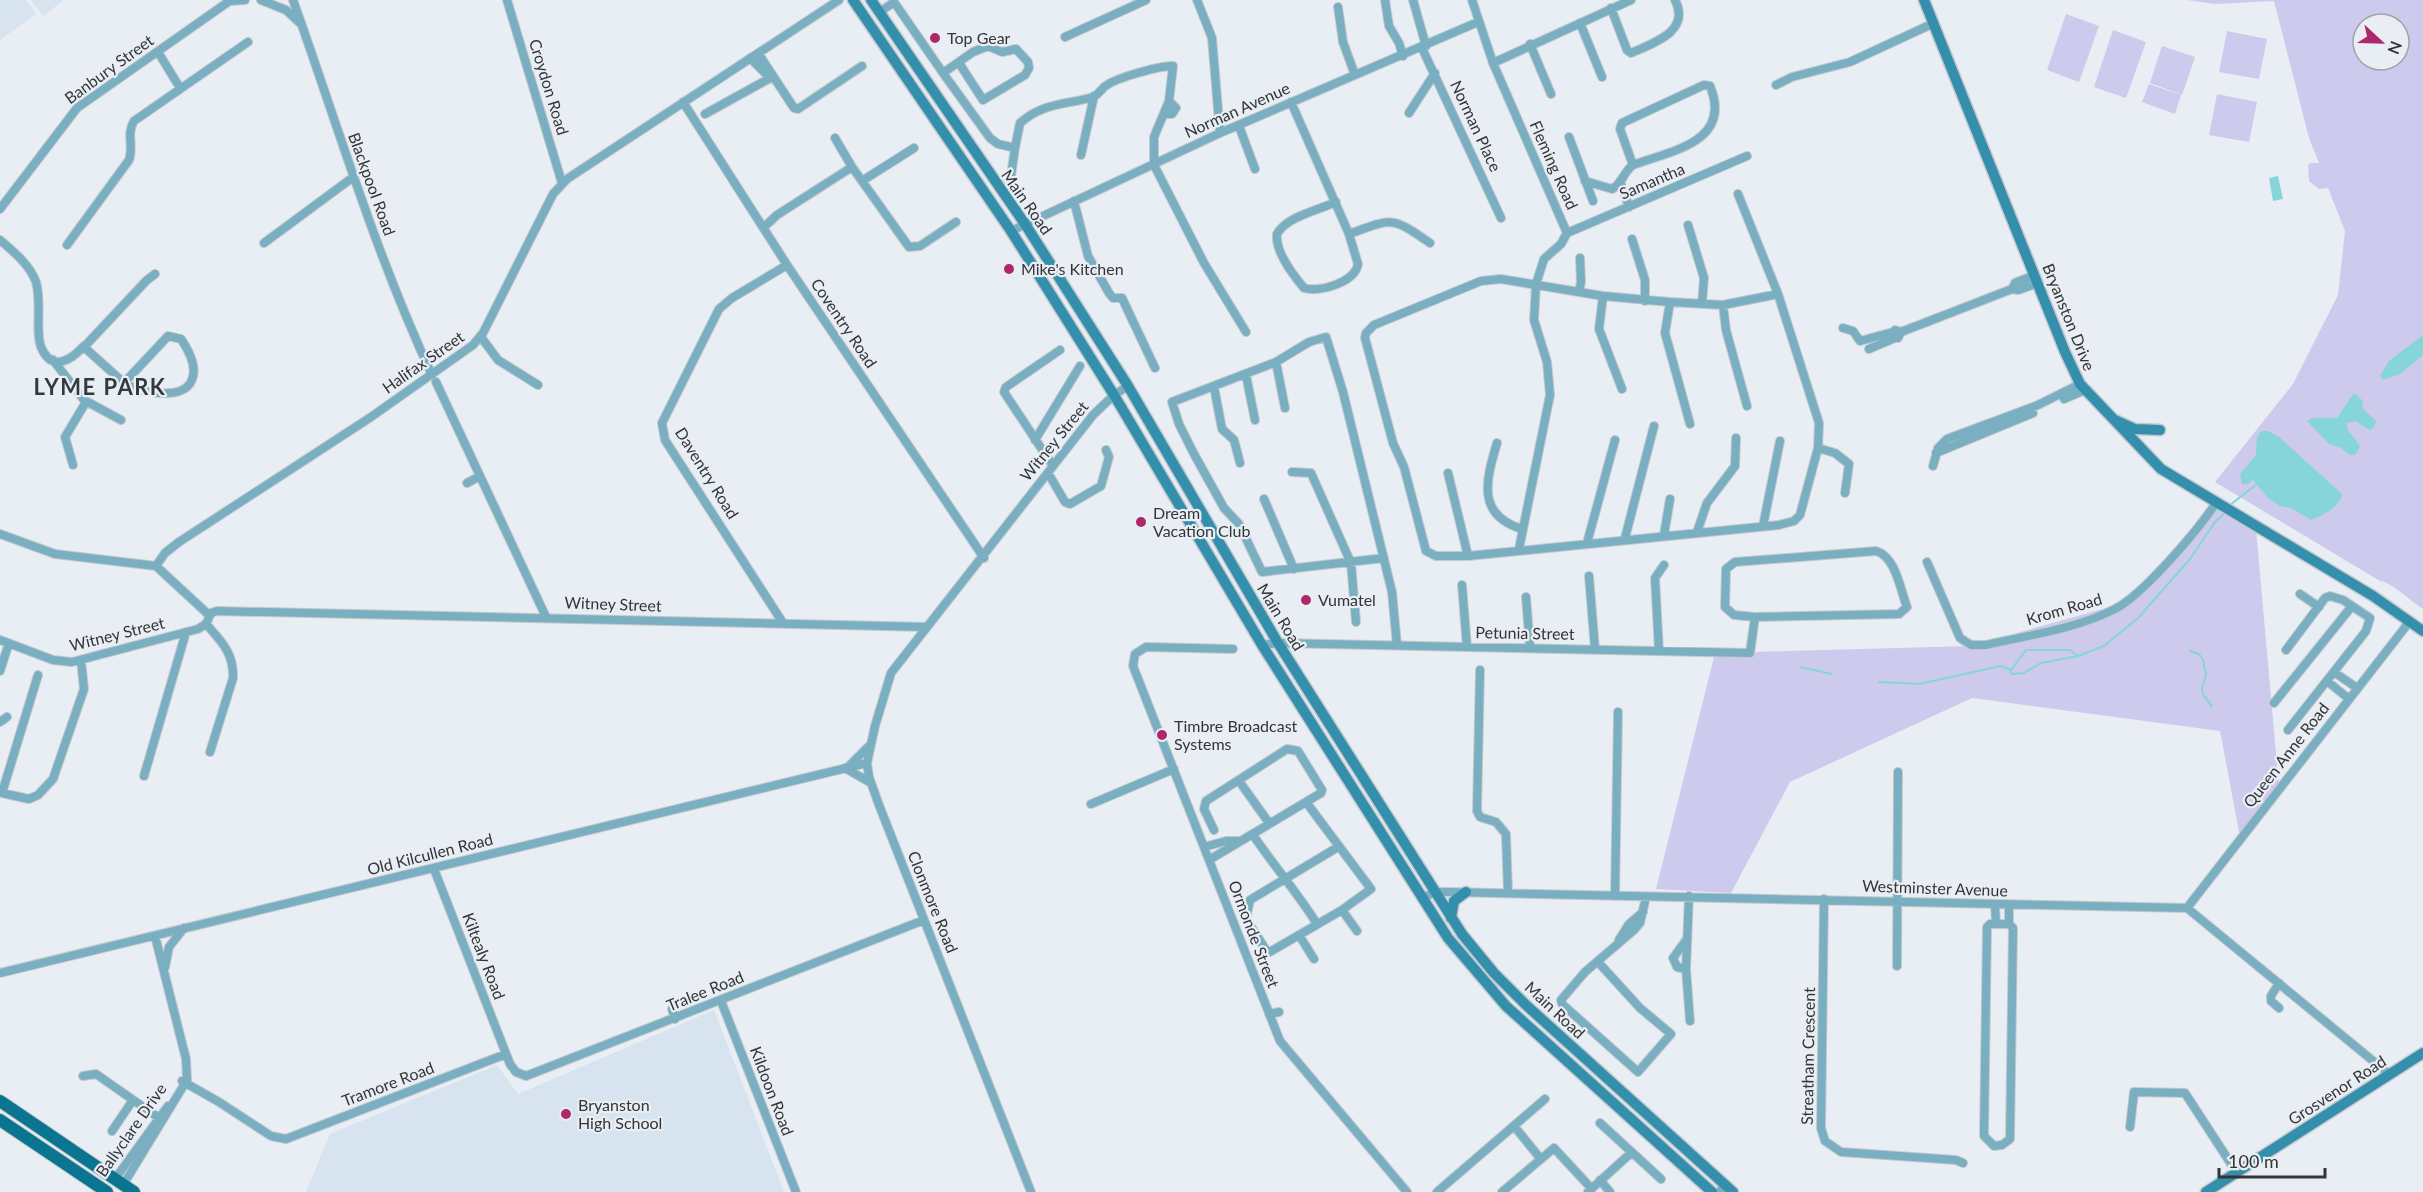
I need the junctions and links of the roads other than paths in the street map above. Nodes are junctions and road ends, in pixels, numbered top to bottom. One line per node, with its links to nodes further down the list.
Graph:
1 (245, 0): 16 (street)
2 (261, 0): 23 (street)
3 (293, 0): 23 (street, Blackpool Road)
4 (507, 0): 63 (street, Croydon Road)
5 (839, 0): 29 (street, Halifax Street)
6 (853, 0): 76 (main road, Main Road)
7 (871, 0): 19 (main road, Main Road)
8 (1146, 0): 24 (street)
9 (1197, 0): 48 (street)
10 (1385, 0): 30 (street)
11 (1413, 0): 27 (street, Norman Place)
12 (1472, 0): 20 (street, Fleming Road)
13 (1631, 0): 18 (street)
14 (1675, 0): 18 (street)
15 (1924, 0): 22 (main road, Bryanston Drive)
16 (231, 1): 28 (street, Banbury Street)
17 (1338, 7): 36 (street)
18 (1611, 8): 21 (street)
19 (880, 12): 34 (street); 73 (main road, Main Road)
20 (1478, 22): 27 (street, Norman Avenue); 32 (street, Fleming Road)
21 (1580, 23): 26 (street); 38 (street)
22 (1934, 23): 39 (street); 87 (main road, Bryanston Drive)
23 (302, 25): 60 (street, Blackpool Road)
24 (1065, 37)
25 (248, 42): 40 (street)
26 (1530, 44): 32 (street); 41 (street)
27 (1424, 47): 30 (street, Norman Avenue); 35 (street, Norman Place)
28 (158, 51): 40 (street); 70 (street, Banbury Street)
29 (754, 55): 37 (street); 43 (street, Halifax Street)
30 (1403, 56): 36 (street, Norman Avenue)
31 (959, 63): 31 (street); 34 (street)
32 (1493, 63): 77 (street, Fleming Road)
33 (862, 66): 37 (street)
34 (943, 73): 52 (street)
35 (1435, 73): 45 (street); 71 (street, Norman Place)
36 (1355, 75): 44 (street, Norman Avenue)
37 (771, 76): 46 (street)
38 (1602, 77)
39 (1776, 85)
40 (180, 88): 83 (street)
41 (1551, 94)
42 (1094, 96): 52 (street); 53 (street); 55 (street)
43 (683, 102): 63 (street, Halifax Street); 75 (street, Coventry Road)
44 (1291, 102): 47 (street, Norman Avenue); 68 (street)
45 (1409, 112)
46 (705, 114)
47 (1239, 126): 48 (street, Norman Avenue); 58 (street)
48 (1220, 133): 55 (street, Norman Avenue)
49 (1569, 137): 62 (street)
50 (835, 138): 57 (street)
51 (914, 148): 61 (street)
52 (1015, 148): 59 (street)
53 (1081, 155)
54 (1748, 156): 69 (street, Samantha)
55 (1154, 165): 66 (street, Norman Avenue); 97 (street)
56 (1633, 165): 56 (street); 64 (street)
57 (852, 167): 61 (street); 75 (street)
58 (1255, 170)
59 (1011, 176)
60 (352, 178): 81 (street); 108 (street, Blackpool Road)
61 (862, 181): 72 (street)
62 (1585, 181): 64 (street); 67 (street)
63 (562, 183): 99 (street, Halifax Street)
64 (1621, 184): 69 (street)
65 (1738, 194): 90 (street)
66 (1074, 201): 73 (street, Norman Avenue); 106 (street)
67 (1593, 201)
68 (1336, 202): 78 (street); 78 (street)
69 (1629, 207): 77 (street, Samantha)
70 (0, 209)
71 (1501, 218)
72 (956, 222)
73 (1025, 224): 76 (street, Norman Avenue); 111 (main road, Main Road)
74 (1688, 225): 94 (street)
75 (764, 227): 85 (street, Coventry Road)
76 (1011, 231): 115 (main road, Main Road)
77 (1567, 233): 88 (street, Fleming Road)
78 (1349, 234): 82 (street)
79 (1632, 239): 92 (street)
80 (0, 240): 103 (street)
81 (264, 243)
82 (1430, 243)
83 (67, 245)
84 (1580, 258): 89 (street)
85 (787, 265): 153 (street, Coventry Road); 171 (street, Daventry Road)
86 (155, 274): 100 (street)
87 (2037, 279): 98 (street); 113 (main road, Bryanston Drive)
88 (1536, 284): 89 (street); 145 (street, Fleming Road); 152 (street)
89 (1579, 292): 91 (street)
90 (1778, 294): 95 (street); 130 (street)
91 (1603, 296): 92 (street); 114 (street)
92 (1646, 301): 93 (street)
93 (1670, 303): 94 (street); 122 (street)
94 (1702, 304): 95 (street)
95 (1723, 305): 117 (street)
96 (1843, 328): 98 (street)
97 (1246, 332)
98 (1896, 334): 101 (street)
99 (481, 337): 108 (street, Halifax Street); 110 (street)
100 (84, 346): 103 (street); 109 (street)
101 (1869, 349)
102 (1060, 350): 126 (street)
103 (53, 360): 116 (street)
104 (1276, 362): 107 (street); 118 (street); 154 (street)
105 (1080, 366): 126 (street)
106 (1155, 368)
107 (1246, 375): 112 (street); 121 (street)
108 (434, 379): 138 (street, Blackpool Road); 158 (street, Halifax Street)
109 (124, 383): 109 (street)
110 (538, 385)
111 (1128, 386): 115 (street, Witney Street); 177 (main road, Main Road)
112 (1214, 387): 132 (street); 159 (street)
113 (2083, 387): 119 (main road, Bryanston Drive); 134 (street)
114 (1622, 389)
115 (1114, 395): 135 (street, Witney Street); 178 (main road, Main Road)
116 (86, 402): 120 (street); 133 (street)
117 (1747, 406)
118 (1285, 408)
119 (2109, 417): 124 (main road); 143 (main road, Bryanston Drive)
120 (121, 420)
121 (1255, 420)
122 (1690, 424)
123 (1654, 426): 149 (street)
124 (2160, 430)
125 (1736, 438): 146 (street)
126 (1035, 440): 135 (street)
127 (1615, 440): 150 (street)
128 (1780, 441): 144 (street)
129 (1497, 443): 145 (street)
130 (1818, 448): 140 (street); 144 (street)
131 (1106, 450): 135 (street)
132 (1240, 463)
133 (73, 465)
134 (1933, 466)
135 (1050, 469): 153 (street, Witney Street)
136 (1292, 472): 156 (street)
137 (1448, 473): 152 (street)
138 (480, 476): 139 (street); 167 (street, Blackpool Road)
139 (467, 483)
140 (1845, 493)
141 (1264, 499): 159 (street)
142 (1670, 499): 148 (street)
143 (2216, 502): 155 (street, Krom Road); 169 (main road, Bryanston Drive)
144 (1763, 526): 146 (street)
145 (1522, 529): 151 (street, Fleming Road)
146 (1697, 532): 148 (street)
147 (0, 534): 158 (street)
148 (1664, 534): 149 (street)
149 (1625, 538): 150 (street)
150 (1587, 543): 151 (street)
151 (1519, 549): 152 (street)
152 (1468, 555)
153 (984, 558): 173 (street, Witney Street)
154 (1384, 558): 156 (street); 179 (street)
155 (1927, 562)
156 (1351, 563): 159 (street); 170 (street)
157 (1664, 565): 185 (street)
158 (156, 566): 166 (street)
159 (1294, 569)
160 (1589, 576): 183 (street)
161 (1462, 585): 180 (street)
162 (2300, 594): 165 (street)
163 (1526, 597): 181 (street)
164 (2352, 606): 165 (street); 189 (street); 194 (street)
165 (2319, 607): 184 (street)
166 (209, 615): 167 (street, Witney Street); 172 (street)
167 (546, 617): 171 (street, Witney Street)
168 (1755, 617): 168 (street); 185 (street, Petunia Street)
169 (2410, 621): 174 (main road, Bryanston Drive); 192 (street, Queen Anne Road)
170 (1356, 622)
171 (783, 623): 173 (street, Witney Street)
172 (206, 624): 175 (street, Witney Street); 198 (street)
173 (927, 627): 197 (street, Clonmore Road)
174 (2423, 631)
175 (186, 632): 186 (street, Witney Street); 203 (street)
176 (4, 642): 186 (street, Witney Street); 188 (street)
177 (1278, 643): 178 (street, Petunia Street); 179 (street, Petunia Street); 217 (main road, Main Road)
178 (1262, 645): 223 (main road, Main Road)
179 (1397, 645): 180 (street, Petunia Street)
180 (1467, 646): 181 (street, Petunia Street)
181 (1530, 648): 183 (street, Petunia Street)
182 (1233, 649): 201 (street, Ormonde Street)
183 (1595, 650): 185 (street, Petunia Street)
184 (2286, 650)
185 (1659, 651)
186 (81, 660): 190 (street)
187 (1480, 670): 219 (street)
188 (0, 671)
189 (2334, 672): 191 (street); 192 (street)
190 (38, 675)
191 (2327, 681): 193 (street); 196 (street)
192 (2357, 688): 193 (street, Queen Anne Road)
193 (2349, 699): 228 (street, Queen Anne Road)
194 (2274, 703)
195 (1618, 712): 220 (street)
196 (2288, 730)
197 (870, 745): 199 (street, Clonmore Road); 200 (street)
198 (210, 752)
199 (867, 763): 200 (street, Old Kilcullen Road); 205 (street, Clonmore Road)
200 (846, 767): 205 (street); 215 (street, Old Kilcullen Road)
201 (1174, 768): 207 (street); 212 (street, Ormonde Street)
202 (1898, 772): 225 (street)
203 (144, 776)
204 (1239, 781): 206 (street); 208 (street); 209 (street)
205 (871, 783): 231 (street, Clonmore Road)
206 (1306, 802): 208 (street); 213 (street)
207 (1092, 804)
208 (1269, 823): 210 (street)
209 (1214, 830)
210 (1253, 835): 211 (street); 216 (street)
211 (1240, 841): 212 (street); 214 (street)
212 (1204, 847): 214 (street, Ormonde Street)
213 (1338, 847): 216 (street); 229 (street)
214 (1209, 861): 251 (street, Ormonde Street)
215 (434, 868): 235 (street, Old Kilcullen Road); 255 (street, Kiltealy Road)
216 (1283, 880): 232 (street); 238 (street)
217 (1434, 892): 218 (street, Westminster Avenue); 223 (street); 230 (main road, Main Road)
218 (1466, 892): 219 (street, Westminster Avenue); 230 (main road)
219 (1508, 893): 220 (street, Westminster Avenue)
220 (1615, 896): 222 (street, Westminster Avenue)
221 (1689, 896): 222 (street, Westminster Avenue); 224 (street, Westminster Avenue); 239 (street)
222 (1646, 897): 241 (street)
223 (1422, 899): 287 (main road, Main Road)
224 (1824, 899): 225 (street, Westminster Avenue); 270 (street, Streatham Crescent)
225 (1897, 901): 226 (street, Westminster Avenue); 242 (street)
226 (1995, 905): 227 (street, Westminster Avenue); 233 (street)
227 (2009, 906): 228 (street, Westminster Avenue); 234 (street)
228 (2187, 908): 246 (street)
229 (1342, 910): 232 (street); 236 (street)
230 (1451, 918): 277 (main road, Main Road)
231 (924, 920): 247 (street, Tralee Road); 282 (street, Clonmore Road)
232 (1317, 924): 238 (street)
233 (1996, 924): 234 (street); 234 (street)
234 (2009, 924)
235 (185, 928): 237 (street, Old Kilcullen Road); 244 (street)
236 (1357, 931)
237 (155, 936): 244 (street, Ballyclare Drive); 245 (street, Old Kilcullen Road)
238 (1299, 936): 240 (street)
239 (1688, 939): 243 (street); 243 (street)
240 (1314, 959)
241 (1598, 962): 241 (street)
242 (1897, 966)
243 (1686, 969): 253 (street)
244 (164, 971): 258 (street, Ballyclare Drive)
245 (0, 973)
246 (2279, 983): 248 (street); 256 (street)
247 (721, 1001): 252 (street, Tralee Road); 281 (street, Kildoon Road)
248 (2279, 1008)
249 (672, 1009): 252 (street)
250 (1279, 1012): 251 (street)
251 (1269, 1014): 283 (street, Ormonde Street)
252 (675, 1019): 255 (street, Tralee Road)
253 (1690, 1021)
254 (2423, 1053): 256 (main road, Grosvenor Road)
255 (506, 1054): 258 (street, Tramore Road)
256 (2389, 1074): 271 (main road, Grosvenor Road)
257 (83, 1076): 260 (street)
258 (184, 1083): 262 (street, Ballyclare Drive); 275 (street, Ballyclare Drive)
259 (1545, 1099): 265 (street)
260 (133, 1100): 262 (street); 267 (street)
261 (0, 1101): 275 (main road)
262 (159, 1118): 275 (street, Ballyclare Drive)
263 (0, 1120): 272 (main road)
264 (1600, 1123): 268 (street)
265 (1514, 1126): 269 (street); 284 (street)
266 (2130, 1127): 271 (street)
267 (112, 1131)
268 (1632, 1152): 273 (street); 274 (street)
269 (1540, 1158): 276 (street); 285 (street)
270 (1963, 1163)
271 (2237, 1173): 288 (main road, Grosvenor Road)
272 (81, 1174): 278 (main road); 279 (main road)
273 (1661, 1179)
274 (1600, 1180): 276 (street); 286 (street)
275 (119, 1185): 279 (main road, Ballyclare Drive); 280 (main road)
276 (1589, 1190)
277 (1726, 1190)
278 (88, 1192)
279 (106, 1192)
280 (134, 1192)
281 (796, 1192)
282 (1031, 1192)
283 (1407, 1192)
284 (1437, 1192)
285 (1502, 1192)
286 (1610, 1192)
287 (1712, 1192)
288 (2206, 1192)

